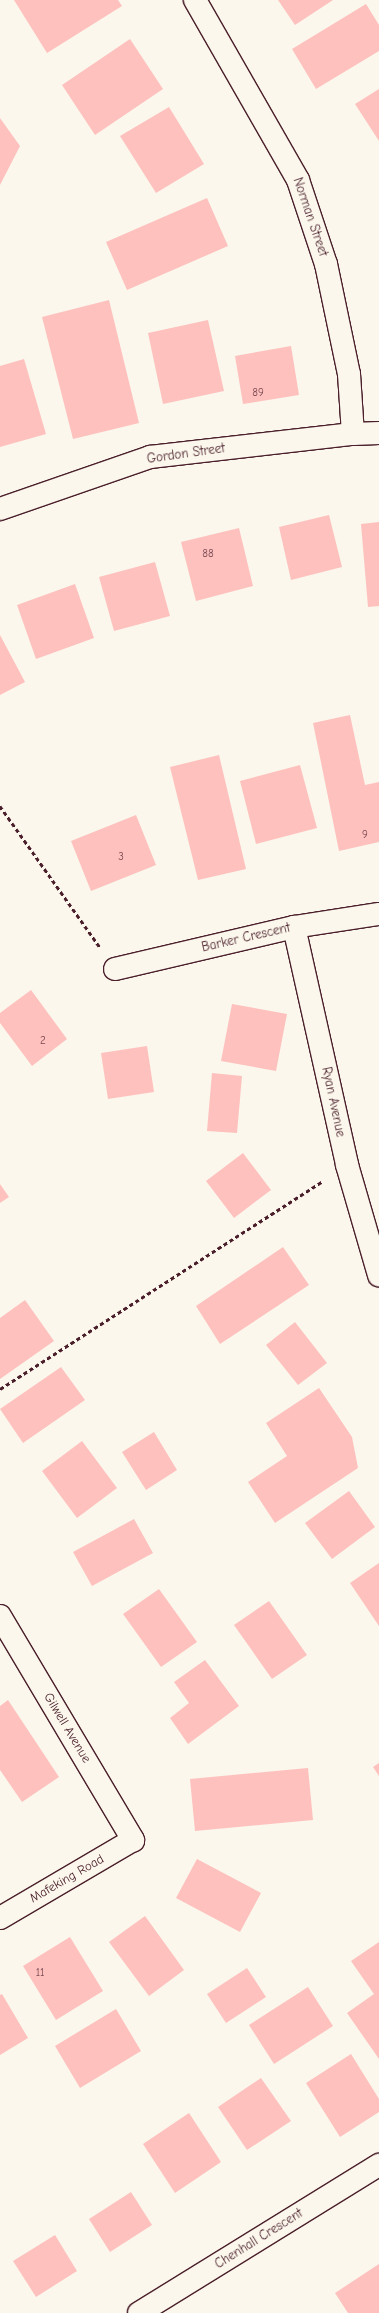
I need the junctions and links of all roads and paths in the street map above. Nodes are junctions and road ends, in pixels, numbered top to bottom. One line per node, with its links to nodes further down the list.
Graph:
1 (195, 0): 3 (street, Norman Street)
2 (379, 433): 3 (street, Gordon Street)
3 (353, 434): 4 (street, Gordon Street)
4 (0, 509)
5 (0, 806): 8 (path)
6 (379, 914): 7 (street, Barker Crescent)
7 (294, 927): 8 (street, Barker Crescent); 9 (street, Ryan Avenue)
8 (115, 969)
9 (347, 1165): 10 (street, Ryan Avenue); 11 (path)
10 (379, 1275)
11 (0, 1390)
12 (0, 1616): 13 (street, Gilwell Avenue)
13 (133, 1840): 14 (street, Mafeking Road)
14 (0, 1918)
15 (379, 2165): 16 (street, Chenhall Crescent)
16 (139, 2313)

